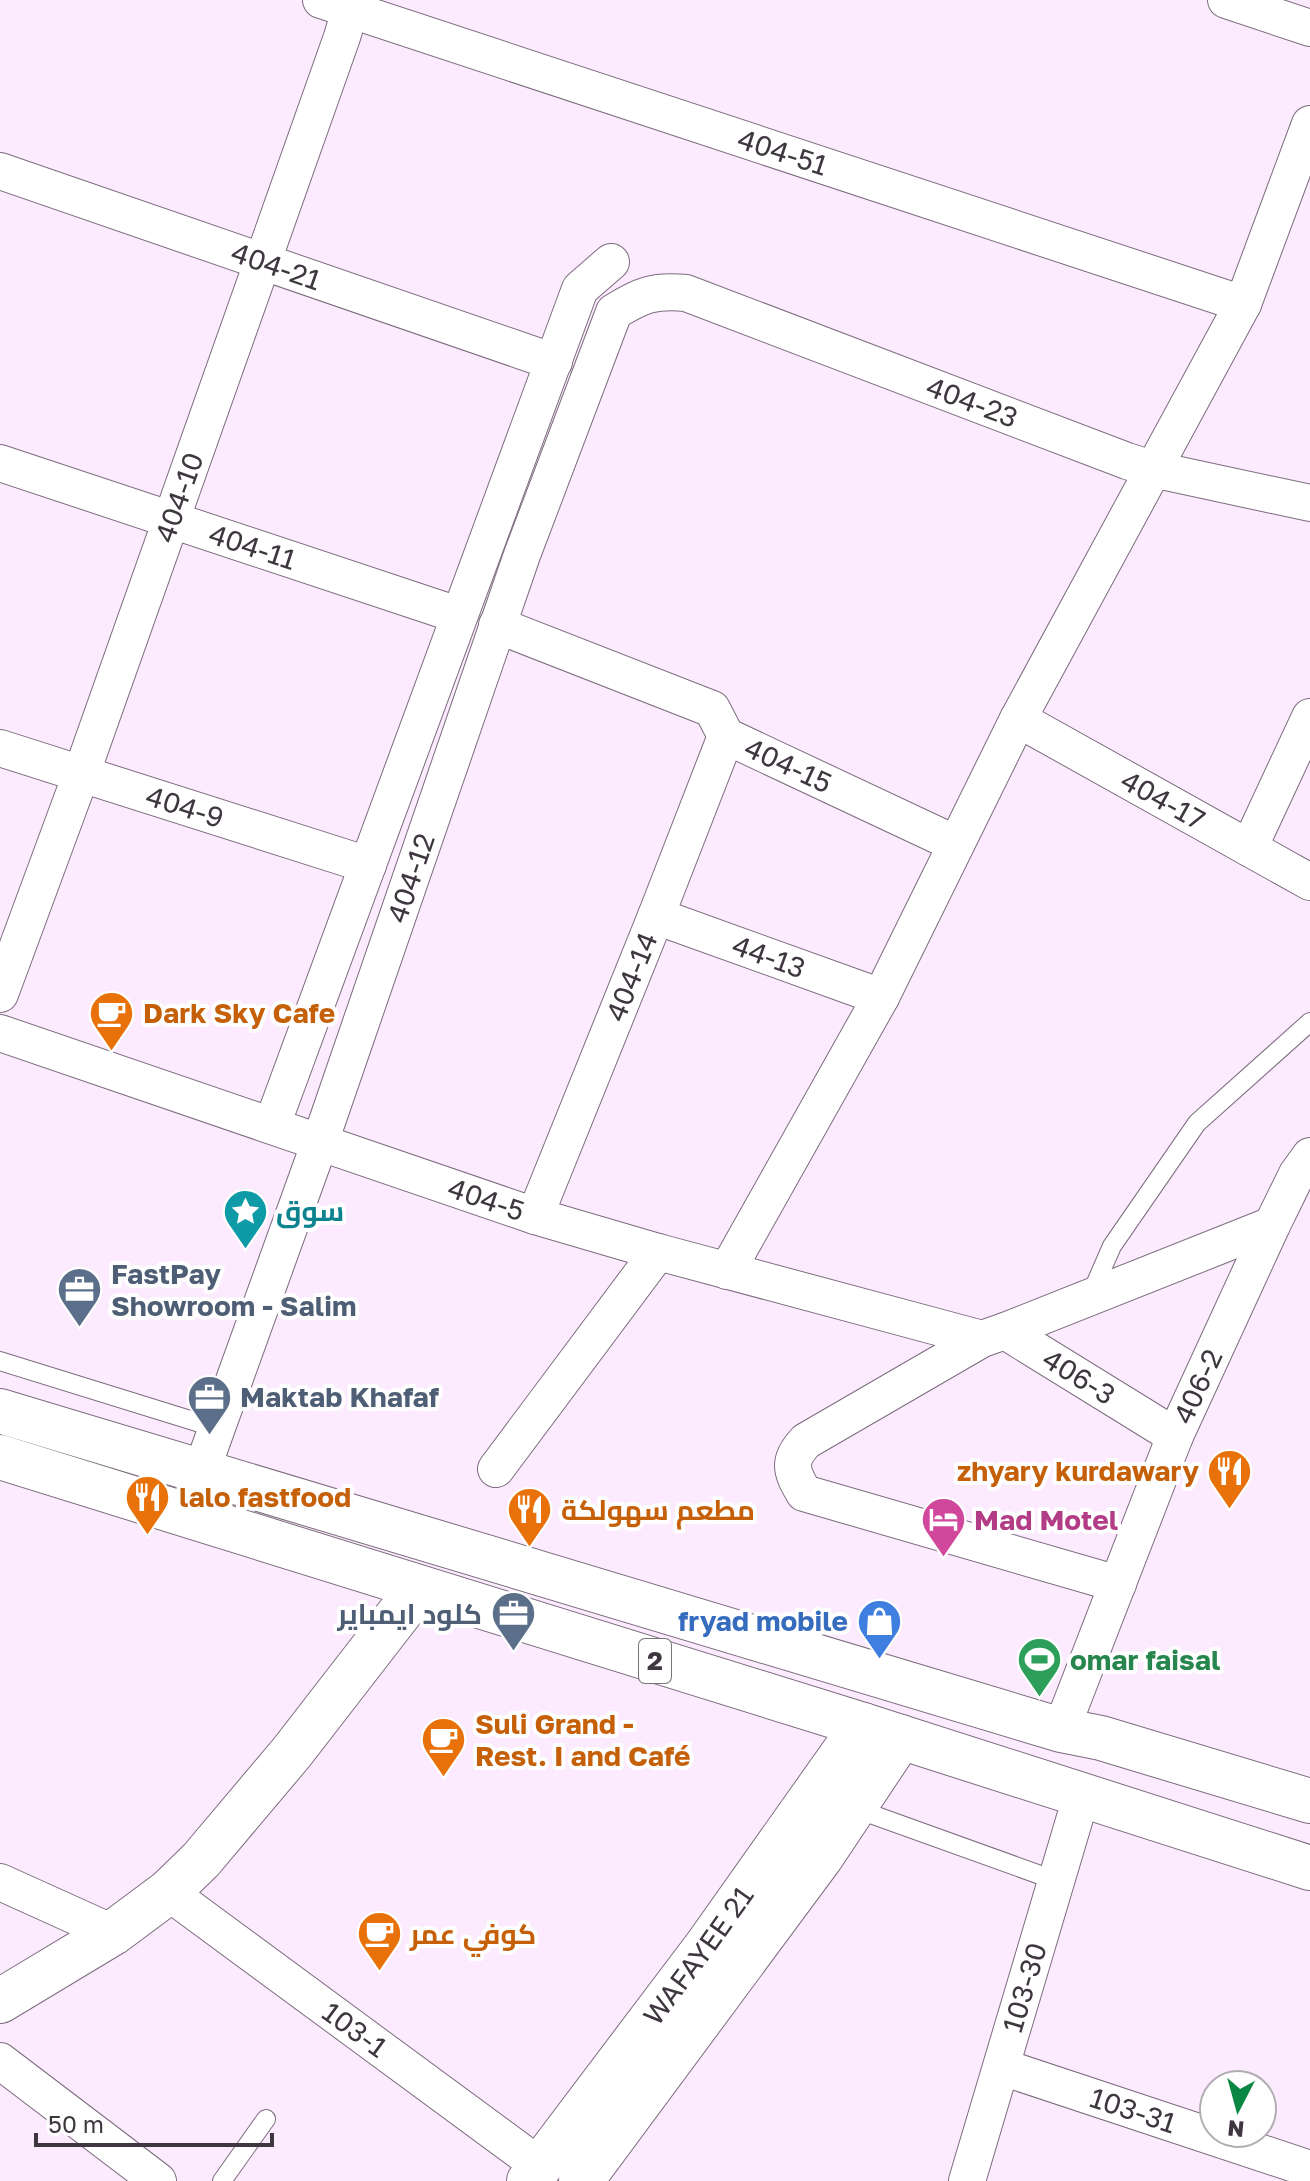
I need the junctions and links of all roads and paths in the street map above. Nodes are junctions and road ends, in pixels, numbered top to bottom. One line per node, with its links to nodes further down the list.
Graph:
1 (1226, 0): 3 (street)
2 (341, 4): 6 (street, 404-10); 9 (street, 404-51)
3 (1310, 28)
4 (1310, 124): 9 (street)
5 (0, 171): 6 (street, 404-21)
6 (262, 261): 10 (street, 404-21); 14 (street, 404-10)
7 (611, 262): 10 (street)
8 (638, 297): 12 (street, 404-23); 16 (street, 404-12)
9 (1243, 304): 12 (street)
10 (554, 362): 15 (street)
11 (0, 463): 14 (street, 404-11)
12 (1152, 469): 13 (street, 404-23); 18 (street)
13 (1310, 503)
14 (171, 519): 15 (street, 404-11); 21 (street, 404-10)
15 (458, 615): 24 (street)
16 (497, 625): 19 (street, 404-15); 32 (street, 404-12)
17 (1310, 717): 23 (street)
18 (1018, 719): 22 (street); 23 (street, 404-17)
19 (726, 736): 22 (street, 404-15); 26 (street, 404-14)
20 (0, 748): 21 (street, 404-9)
21 (82, 772): 24 (street, 404-9); 27 (street, 404-10)
22 (956, 844): 28 (street)
23 (1249, 848): 25 (street, 404-17)
24 (368, 865): 31 (street)
25 (1310, 882)
26 (656, 916): 28 (street, 44-13); 34 (street, 404-14)
27 (0, 994)
28 (881, 997): 37 (street)
29 (1310, 1022): 38 (lane)
30 (0, 1033): 31 (street, 404-5)
31 (272, 1125): 32 (street, 404-5)
32 (320, 1142): 34 (street, 404-5); 42 (street, 404-12)
33 (1310, 1156): 35 (street, 406-2)
34 (535, 1216): 36 (street, 404-5)
35 (1272, 1225): 38 (street); 43 (street, 406-2)
36 (658, 1252): 37 (street, 404-5); 45 (street)
37 (727, 1271): 39 (street, 404-5)
38 (1090, 1297): 39 (street)
39 (994, 1335): 43 (street, 406-3); 47 (street)
40 (0, 1361): 42 (lane)
41 (0, 1411): 46 (main road, 2)
42 (216, 1428): 46 (street, 404-12)
43 (1175, 1436): 47 (street, 406-2)
44 (0, 1457): 48 (main road, 2)
45 (496, 1469)
46 (201, 1472): 49 (main road, 2)
47 (1118, 1584): 49 (street, 406-2)
48 (419, 1588): 50 (main road, 2); 57 (main road)
49 (1061, 1730): 52 (main road, 2)
50 (882, 1731): 51 (main road, 2); 53 (main road, WAFAYEE 21); 64 (main road, WAFAYEE 21)
51 (1082, 1794): 54 (main road, 2); 55 (street, 103-30)
52 (1310, 1801)
53 (854, 1808): 55 (lane); 67 (main road, WAFAYEE 21)
54 (1310, 1868)
55 (1057, 1881): 61 (street, 103-30)
56 (0, 1882): 58 (street)
57 (168, 1892): 58 (main road); 64 (street, 103-1)
58 (113, 1933): 59 (main road)
59 (0, 2001)
60 (0, 2061): 65 (street)
61 (1002, 2067): 63 (street, 103-31); 68 (street, 103-30)
62 (266, 2119): 66 (lane)
63 (1310, 2169)
64 (535, 2174)
65 (158, 2181)
66 (222, 2181)
67 (581, 2181)
68 (967, 2181)

